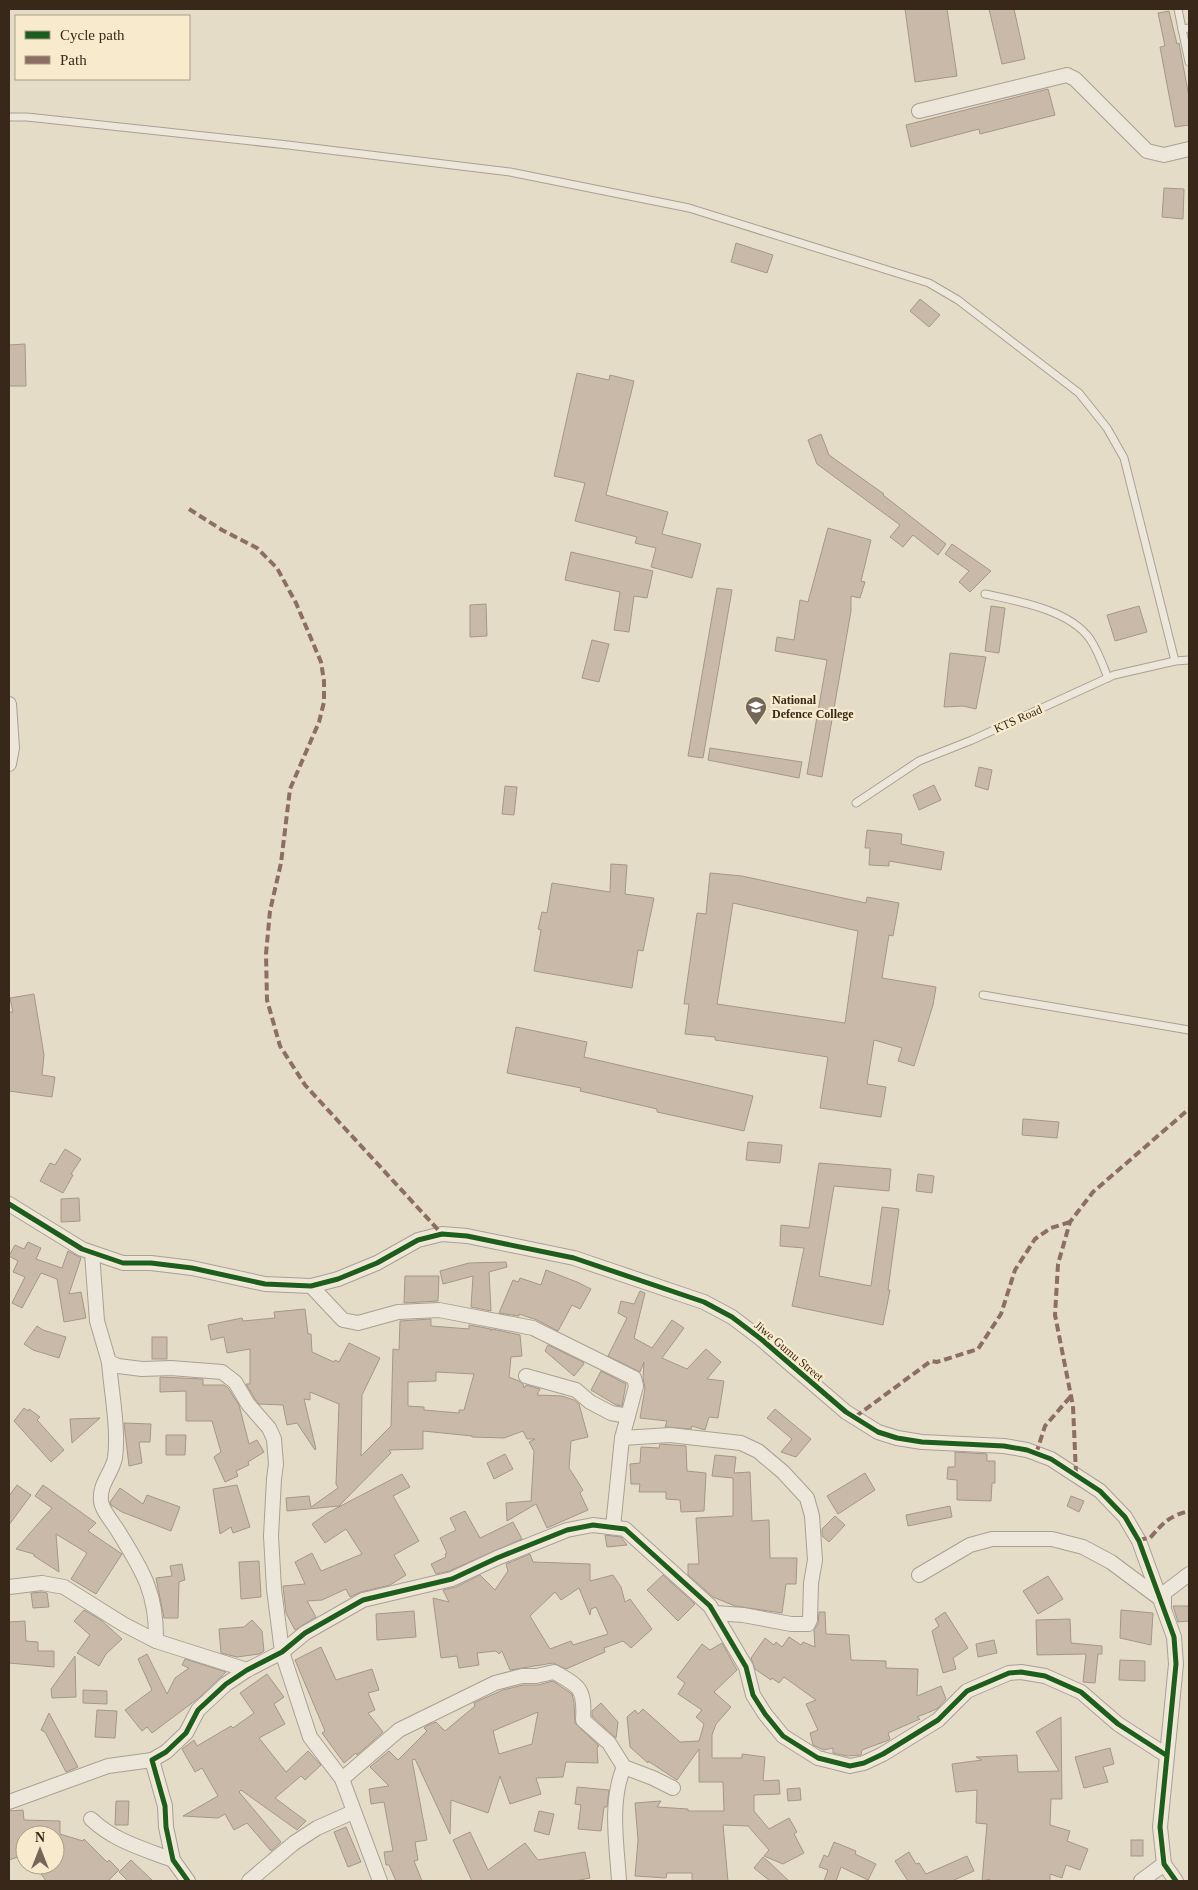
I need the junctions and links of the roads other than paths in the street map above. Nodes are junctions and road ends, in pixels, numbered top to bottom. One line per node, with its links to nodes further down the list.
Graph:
1 (1178, 9): 2 (lane)
2 (1186, 28): 3 (lane)
3 (1189, 62)
4 (919, 111): 6 (street)
5 (9, 116): 9 (lane)
6 (1189, 149)
7 (984, 594): 10 (lane)
8 (1189, 660): 9 (lane, KTS Road)
9 (1175, 661): 10 (lane, KTS Road)
10 (1108, 678): 13 (lane, KTS Road)
11 (9, 704): 12 (street)
12 (9, 764)
13 (856, 803)
14 (983, 995): 15 (lane)
15 (1189, 1030)
16 (9, 1204): 17 (street, Jiwe Gumu Street)
17 (92, 1253): 18 (street, Jiwe Gumu Street); 19 (street)
18 (311, 1286): 21 (street); 27 (street, Jiwe Gumu Street)
19 (109, 1362): 29 (street); 30 (street)
20 (526, 1376): 21 (street)
21 (628, 1416): 22 (street)
22 (622, 1438): 23 (street); 28 (street)
23 (613, 1527): 28 (street); 30 (street)
24 (1189, 1574): 27 (street)
25 (919, 1575): 27 (street)
26 (9, 1587): 29 (street)
27 (1163, 1604): 32 (street, Jiwe Gumu Street)
28 (715, 1613): 32 (street)
29 (156, 1641): 31 (street)
30 (282, 1652): 31 (street); 35 (street)
31 (247, 1670): 33 (street)
32 (1166, 1755): 41 (street, Jiwe Gumu Street)
33 (152, 1760): 37 (street); 40 (street)
34 (624, 1767): 35 (street); 36 (street); 45 (street)
35 (342, 1779): 38 (street)
36 (674, 1788)
37 (9, 1802)
38 (353, 1812): 43 (street); 44 (street)
39 (91, 1819): 40 (street)
40 (173, 1860): 42 (street)
41 (1164, 1864): 46 (street); 47 (street, Jiwe Gumu Street)
42 (188, 1881)
43 (248, 1881)
44 (380, 1881)
45 (619, 1881)
46 (1140, 1881)
47 (1176, 1881)

